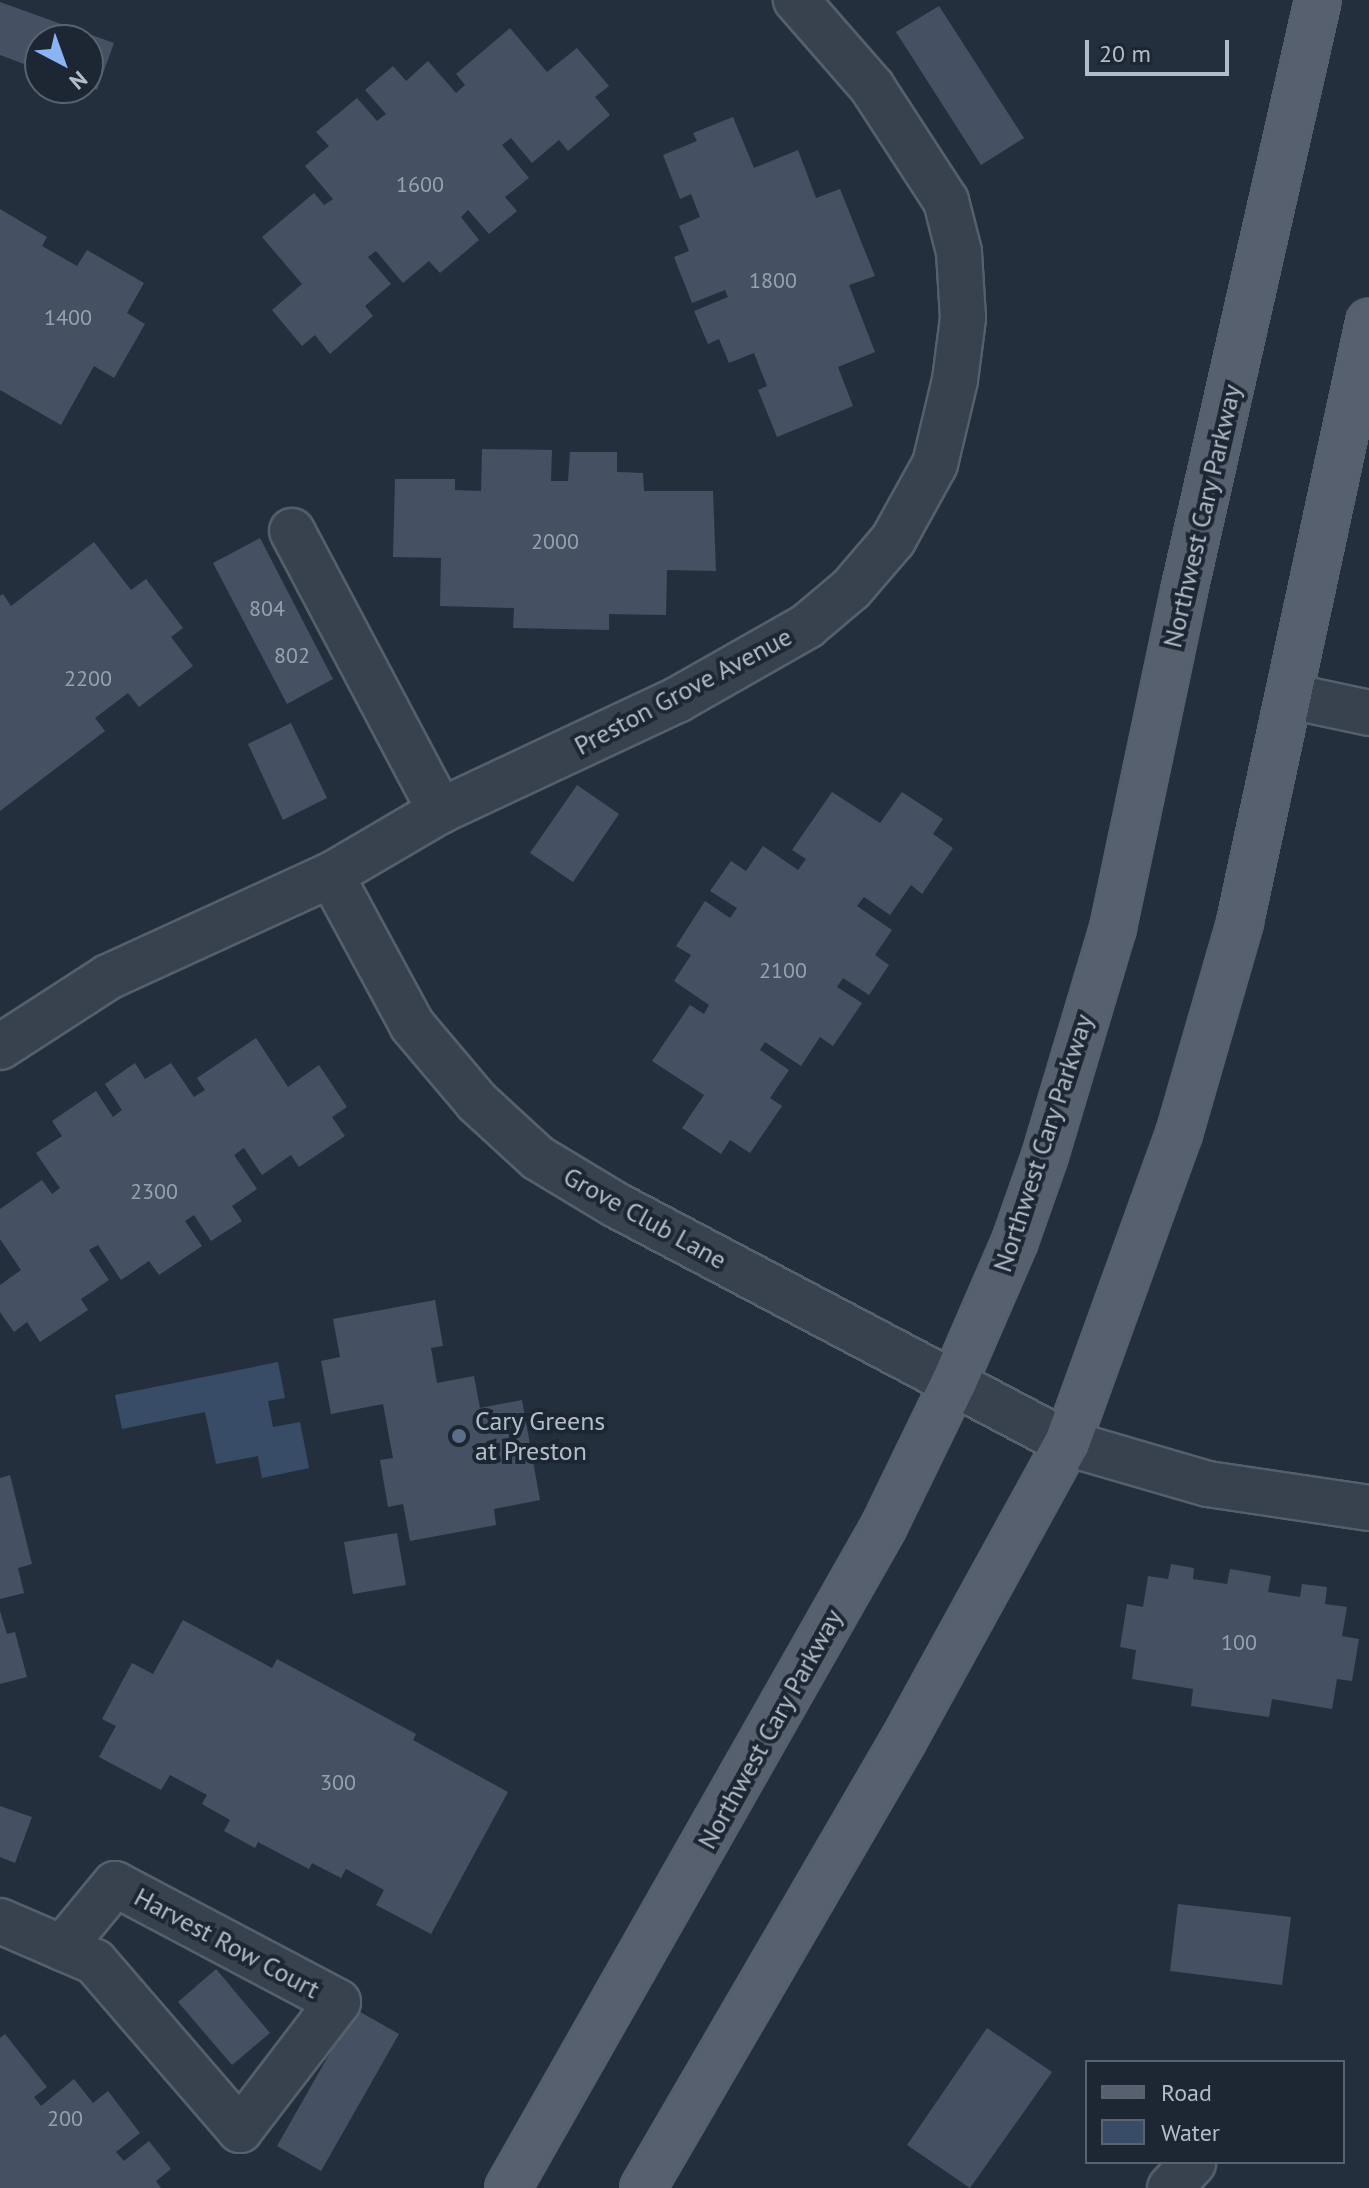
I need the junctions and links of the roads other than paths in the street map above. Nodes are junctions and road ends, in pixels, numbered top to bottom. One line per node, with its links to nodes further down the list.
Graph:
1 (796, 0): 7 (street, Preston Grove Avenue)
2 (1318, 0): 10 (main road, Northwest Cary Parkway)
3 (1369, 322): 5 (main road)
4 (292, 531): 7 (street)
5 (1290, 696): 6 (street); 11 (main road)
6 (1369, 713)
7 (440, 811): 8 (street, Preston Grove Avenue)
8 (331, 875): 9 (street, Preston Grove Avenue); 10 (street, Grove Club Lane)
9 (0, 1047)
10 (954, 1382): 11 (street, Grove Club Lane); 15 (main road, Northwest Cary Parkway)
11 (1067, 1443): 12 (street, Grove Club Lane); 16 (main road)
12 (1369, 1508)
13 (0, 1921): 14 (street, Harvest Row Court)
14 (62, 1948): 14 (street, Harvest Row Court)
15 (508, 2188)
16 (643, 2188)

